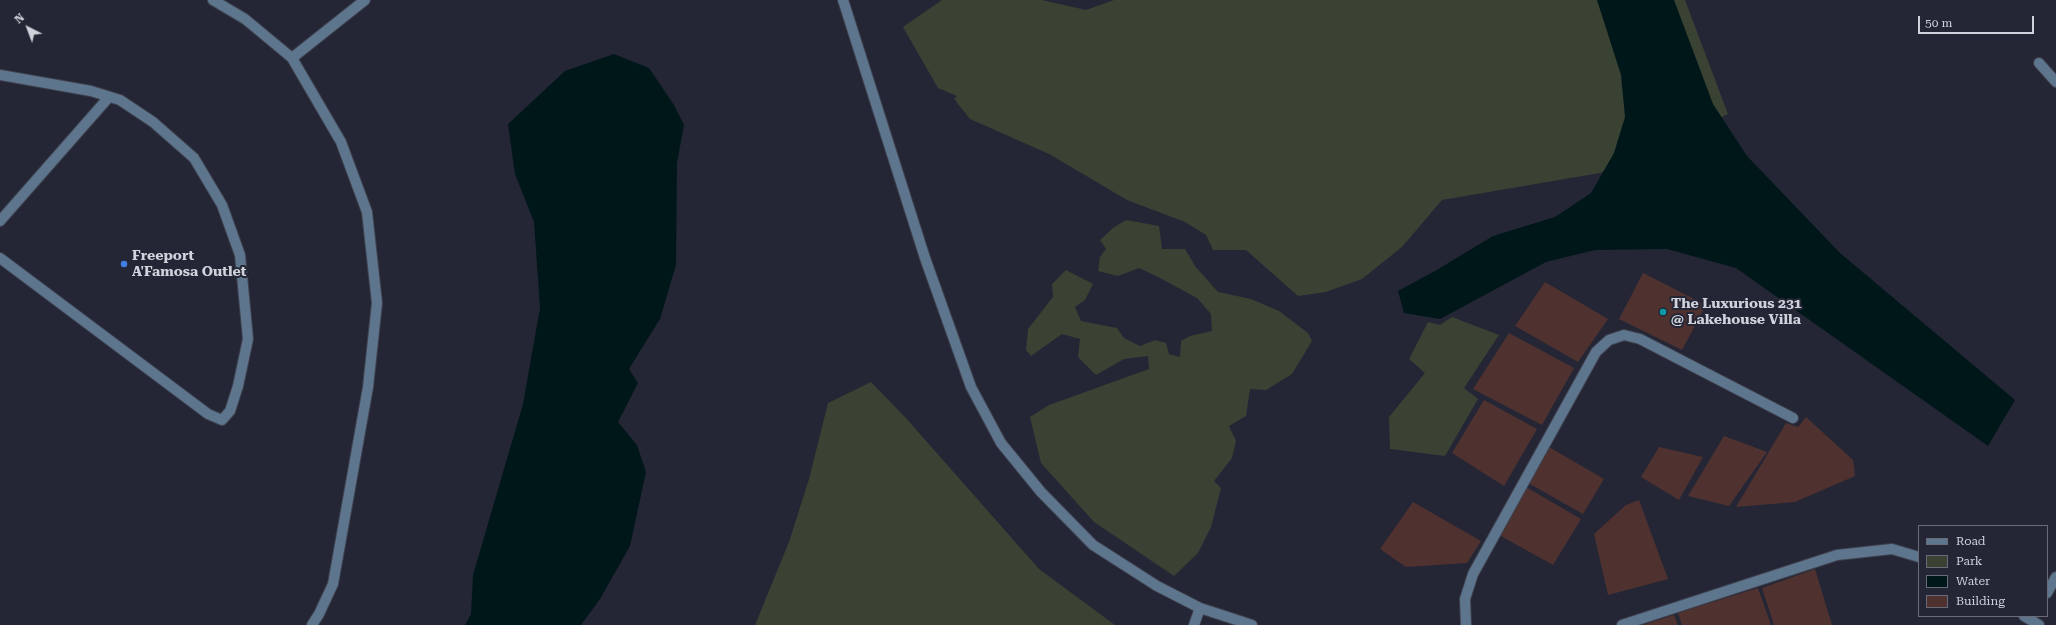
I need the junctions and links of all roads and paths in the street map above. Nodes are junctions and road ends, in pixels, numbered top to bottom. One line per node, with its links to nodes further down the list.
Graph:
1 (213, 0): 4 (street)
2 (365, 0): 4 (street)
3 (843, 0): 15 (street)
4 (292, 58): 16 (street)
5 (2039, 63): 7 (street)
6 (0, 74): 8 (street)
7 (2056, 82)
8 (109, 97): 9 (street); 10 (street)
9 (0, 221)
10 (0, 258)
11 (1794, 418): 19 (street)
12 (1918, 557): 20 (street)
13 (2056, 577): 14 (street)
14 (2048, 591)
15 (1200, 608): 17 (street); 18 (street)
16 (312, 625)
17 (1194, 625)
18 (1252, 625)
19 (1466, 625)
20 (1622, 625)

